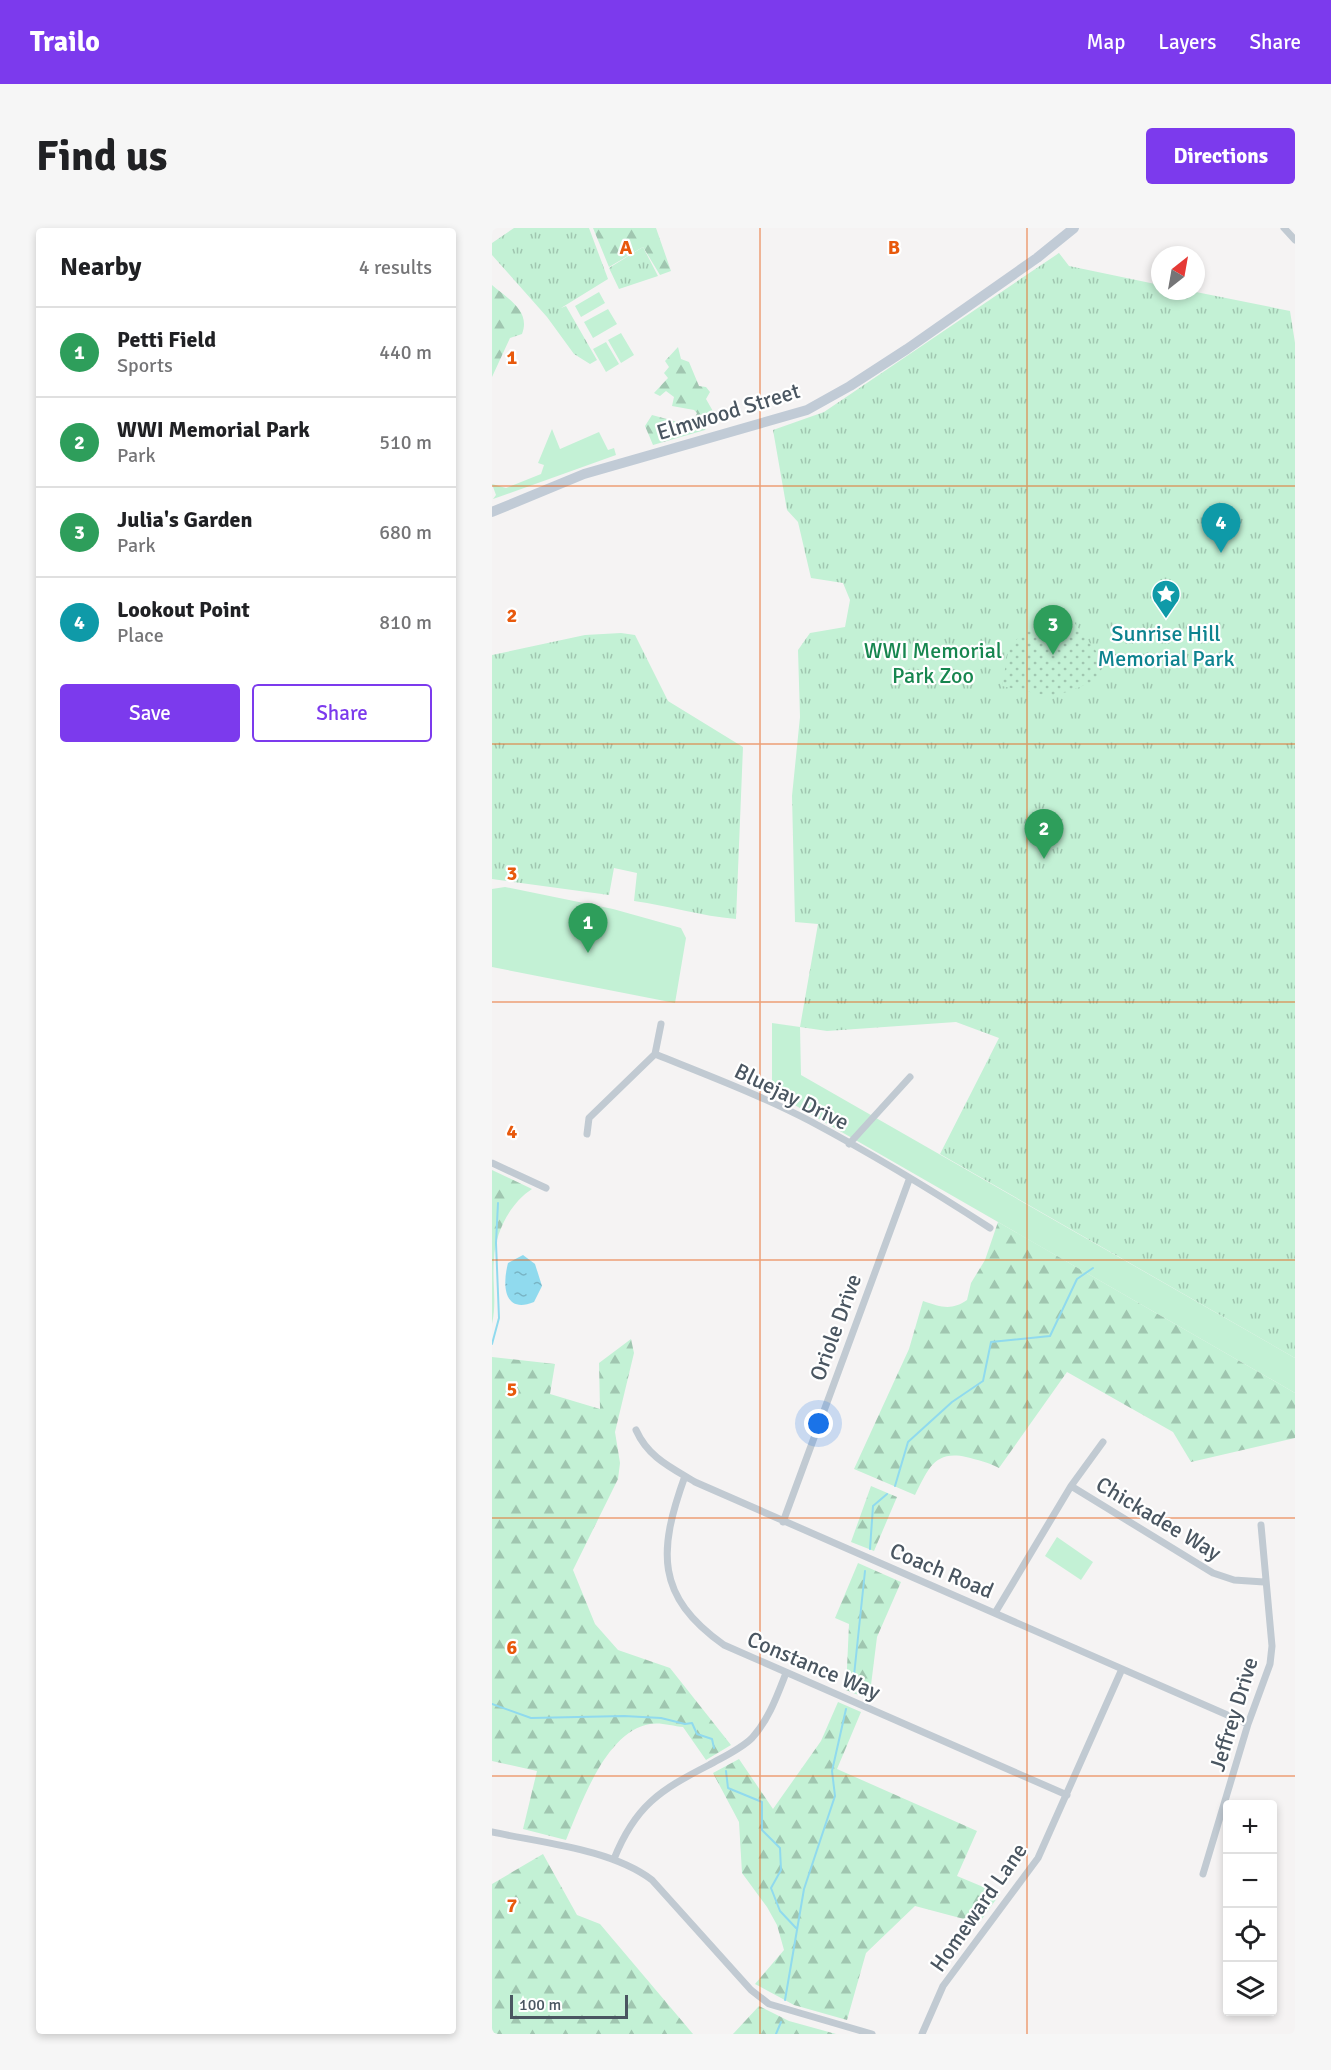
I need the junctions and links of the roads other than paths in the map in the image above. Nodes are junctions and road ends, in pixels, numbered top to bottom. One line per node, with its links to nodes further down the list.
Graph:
1 (1074, 228): 4 (main road, Elmwood Street)
2 (1284, 228): 3 (street)
3 (1295, 240)
4 (492, 512)
5 (661, 1024): 6 (street)
6 (655, 1054): 8 (street); 9 (street, Bluejay Drive)
7 (910, 1077): 9 (street)
8 (587, 1134)
9 (849, 1144): 11 (street, Bluejay Drive)
10 (492, 1163): 12 (street)
11 (909, 1179): 13 (street, Bluejay Drive); 18 (street, Oriole Drive)
12 (546, 1188)
13 (990, 1228)
14 (636, 1430): 16 (street, Coach Road)
15 (1103, 1443): 17 (street)
16 (685, 1476): 18 (street, Coach Road); 23 (street, Constance Way)
17 (1071, 1486): 20 (street, Chickadee Way); 21 (street)
18 (783, 1521): 21 (street, Coach Road)
19 (1261, 1525): 20 (street, Jeffrey Drive)
20 (1264, 1582): 24 (street, Jeffrey Drive)
21 (995, 1613): 22 (street, Coach Road)
22 (1122, 1669): 24 (street, Coach Road); 25 (street, Homeward Lane)
23 (786, 1673): 25 (street, Constance Way); 27 (street)
24 (1248, 1724): 28 (street, Jeffrey Drive)
25 (1067, 1795): 30 (street, Homeward Lane)
26 (492, 1832): 27 (street)
27 (614, 1859): 29 (street)
28 (1203, 1874)
29 (872, 2034)
30 (922, 2034)

